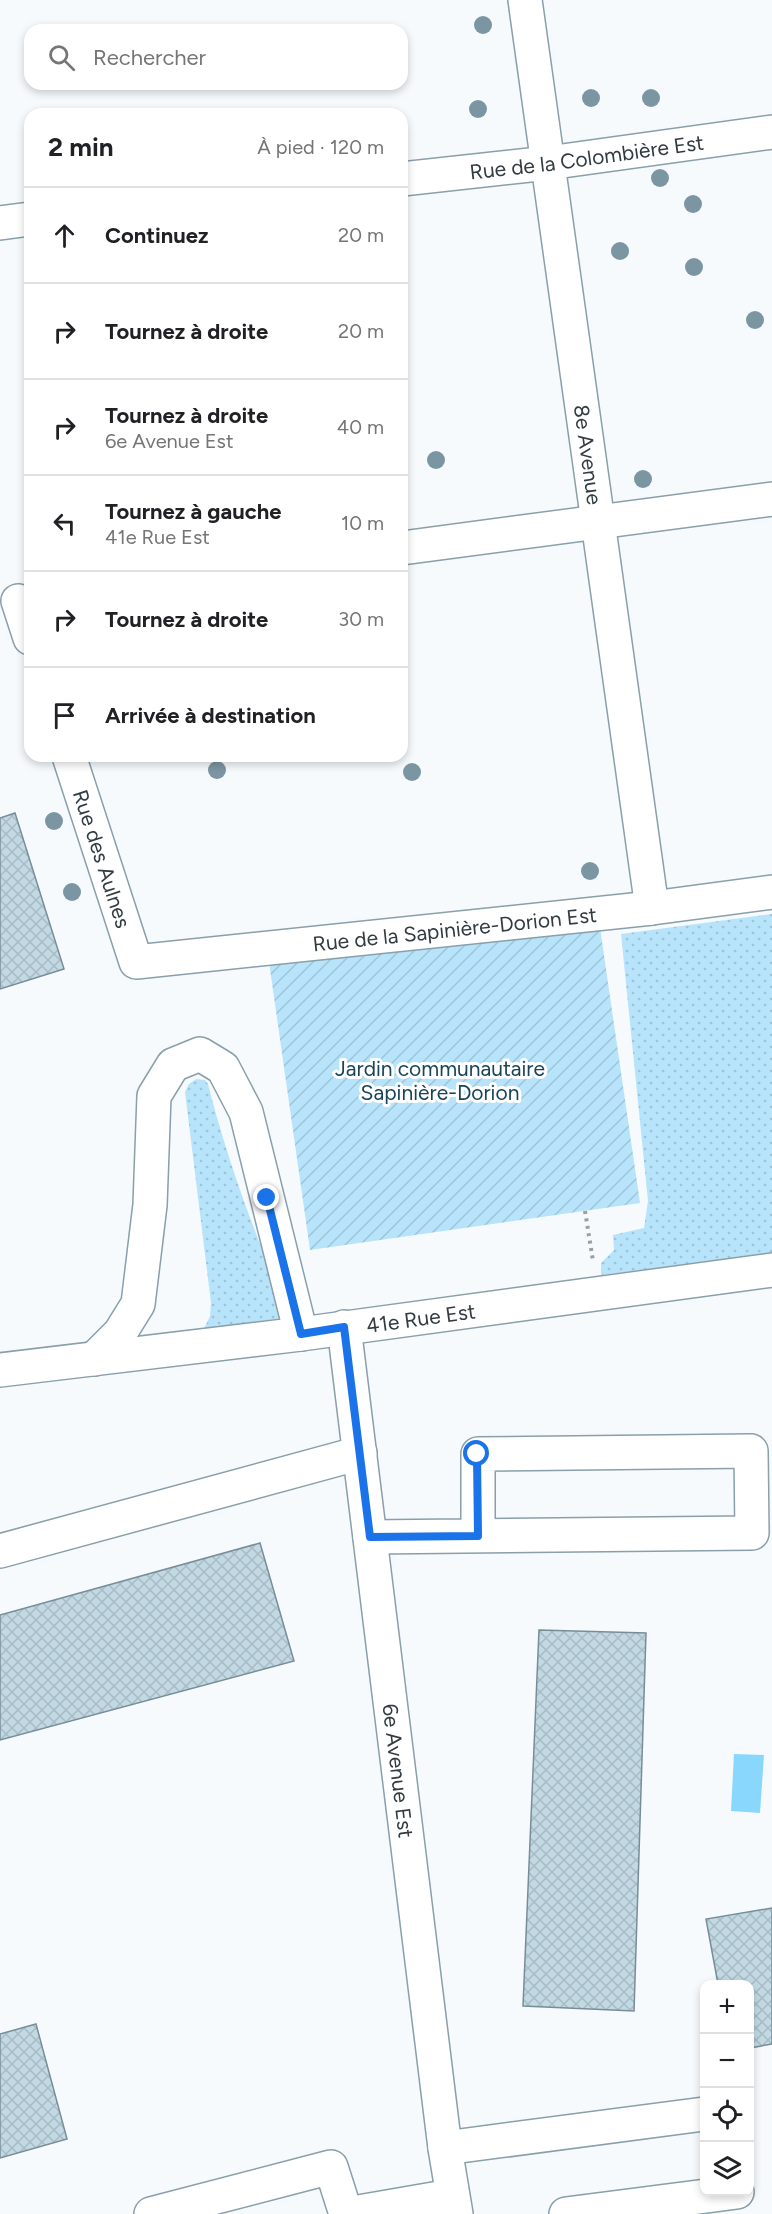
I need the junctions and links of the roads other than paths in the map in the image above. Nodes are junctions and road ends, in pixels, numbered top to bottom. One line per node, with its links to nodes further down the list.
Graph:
1 (525, 0): 3 (street, 8e Avenue)
2 (772, 132): 3 (street, Rue de la Colombière Est)
3 (548, 163): 4 (street, Rue de la Colombière Est); 8 (street, 8e Avenue)
4 (408, 178)
5 (24, 220): 6 (street)
6 (0, 222)
7 (772, 499): 8 (street)
8 (598, 521): 9 (street); 14 (street, 8e Avenue)
9 (408, 547)
10 (16, 602): 11 (street)
11 (24, 623)
12 (71, 762): 15 (street, Rue des Aulnes)
13 (772, 892): 14 (street, Rue de la Sapinière-Dorion Est)
14 (652, 908): 15 (street, Rue de la Sapinière-Dorion Est)
15 (136, 962)
16 (772, 1270): 17 (street, 41e Rue Est)
17 (344, 1327): 18 (street, 41e Rue Est); 21 (street, 6e Avenue Est)
18 (301, 1334): 19 (street, 41e Rue Est); 19 (street)
19 (94, 1359): 20 (street, 41e Rue Est)
20 (0, 1370)
21 (360, 1453): 23 (street, 6e Avenue Est); 24 (street)
22 (478, 1536): 22 (street); 23 (street)
23 (370, 1537): 26 (street, 6e Avenue Est)
24 (0, 1551)
25 (700, 2115): 26 (street)
26 (445, 2148): 28 (street, 6e Avenue Est)
27 (706, 2196): 31 (street)
28 (453, 2205): 30 (street)
29 (151, 2214): 30 (street)
30 (346, 2214)
31 (566, 2214)

